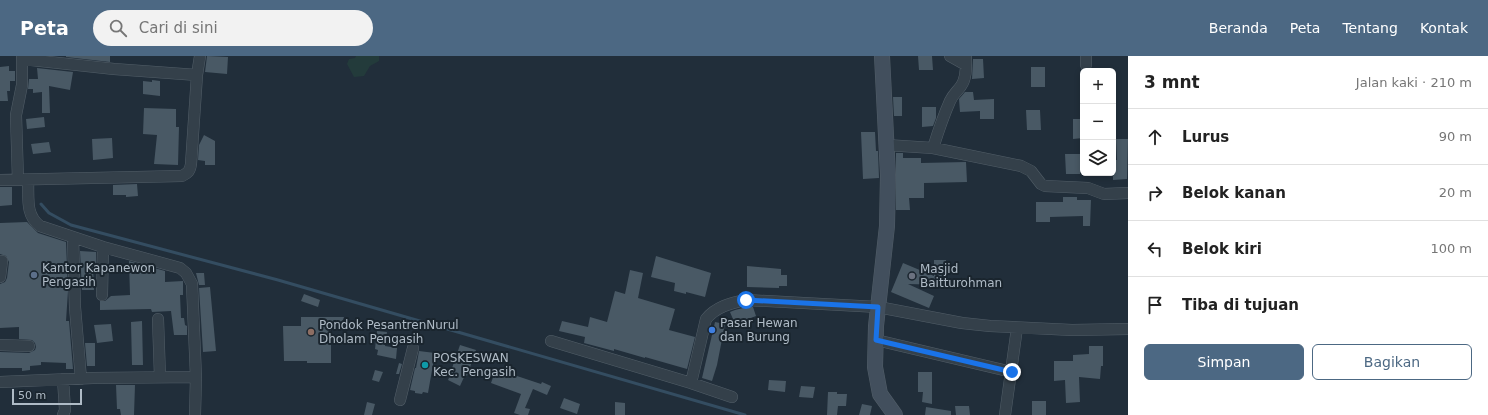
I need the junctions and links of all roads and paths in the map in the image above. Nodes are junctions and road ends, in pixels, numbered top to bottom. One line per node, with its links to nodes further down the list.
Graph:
1 (200, 56): 6 (street)
2 (882, 56): 7 (street)
3 (950, 56): 5 (street)
4 (22, 58): 6 (street); 10 (street)
5 (966, 60): 8 (street)
6 (197, 75): 10 (street)
7 (886, 145): 8 (street); 17 (street)
8 (933, 148): 11 (street)
9 (0, 180): 10 (street)
10 (23, 180): 12 (street)
11 (1128, 192)
12 (73, 238): 13 (street); 30 (street)
13 (103, 247): 16 (street); 27 (street)
14 (2, 261): 15 (street)
15 (0, 277)
16 (102, 294)
17 (878, 307): 19 (street); 21 (street); 32 (street)
18 (158, 318): 28 (street)
19 (1017, 328): 20 (street); 26 (street)
20 (1128, 329)
21 (876, 340): 26 (street); 37 (street)
22 (551, 341): 32 (street)
23 (0, 345): 24 (street)
24 (29, 346)
25 (414, 348): 34 (street)
26 (1012, 372): 38 (street)
27 (196, 377): 28 (street); 36 (street)
28 (160, 378): 30 (street)
29 (63, 379): 30 (street); 31 (street); 35 (street)
30 (81, 379)
31 (0, 382)
32 (691, 383): 33 (street)
33 (732, 397)
34 (400, 400)
35 (63, 415)
36 (195, 415)
37 (895, 415)
38 (1005, 415)

